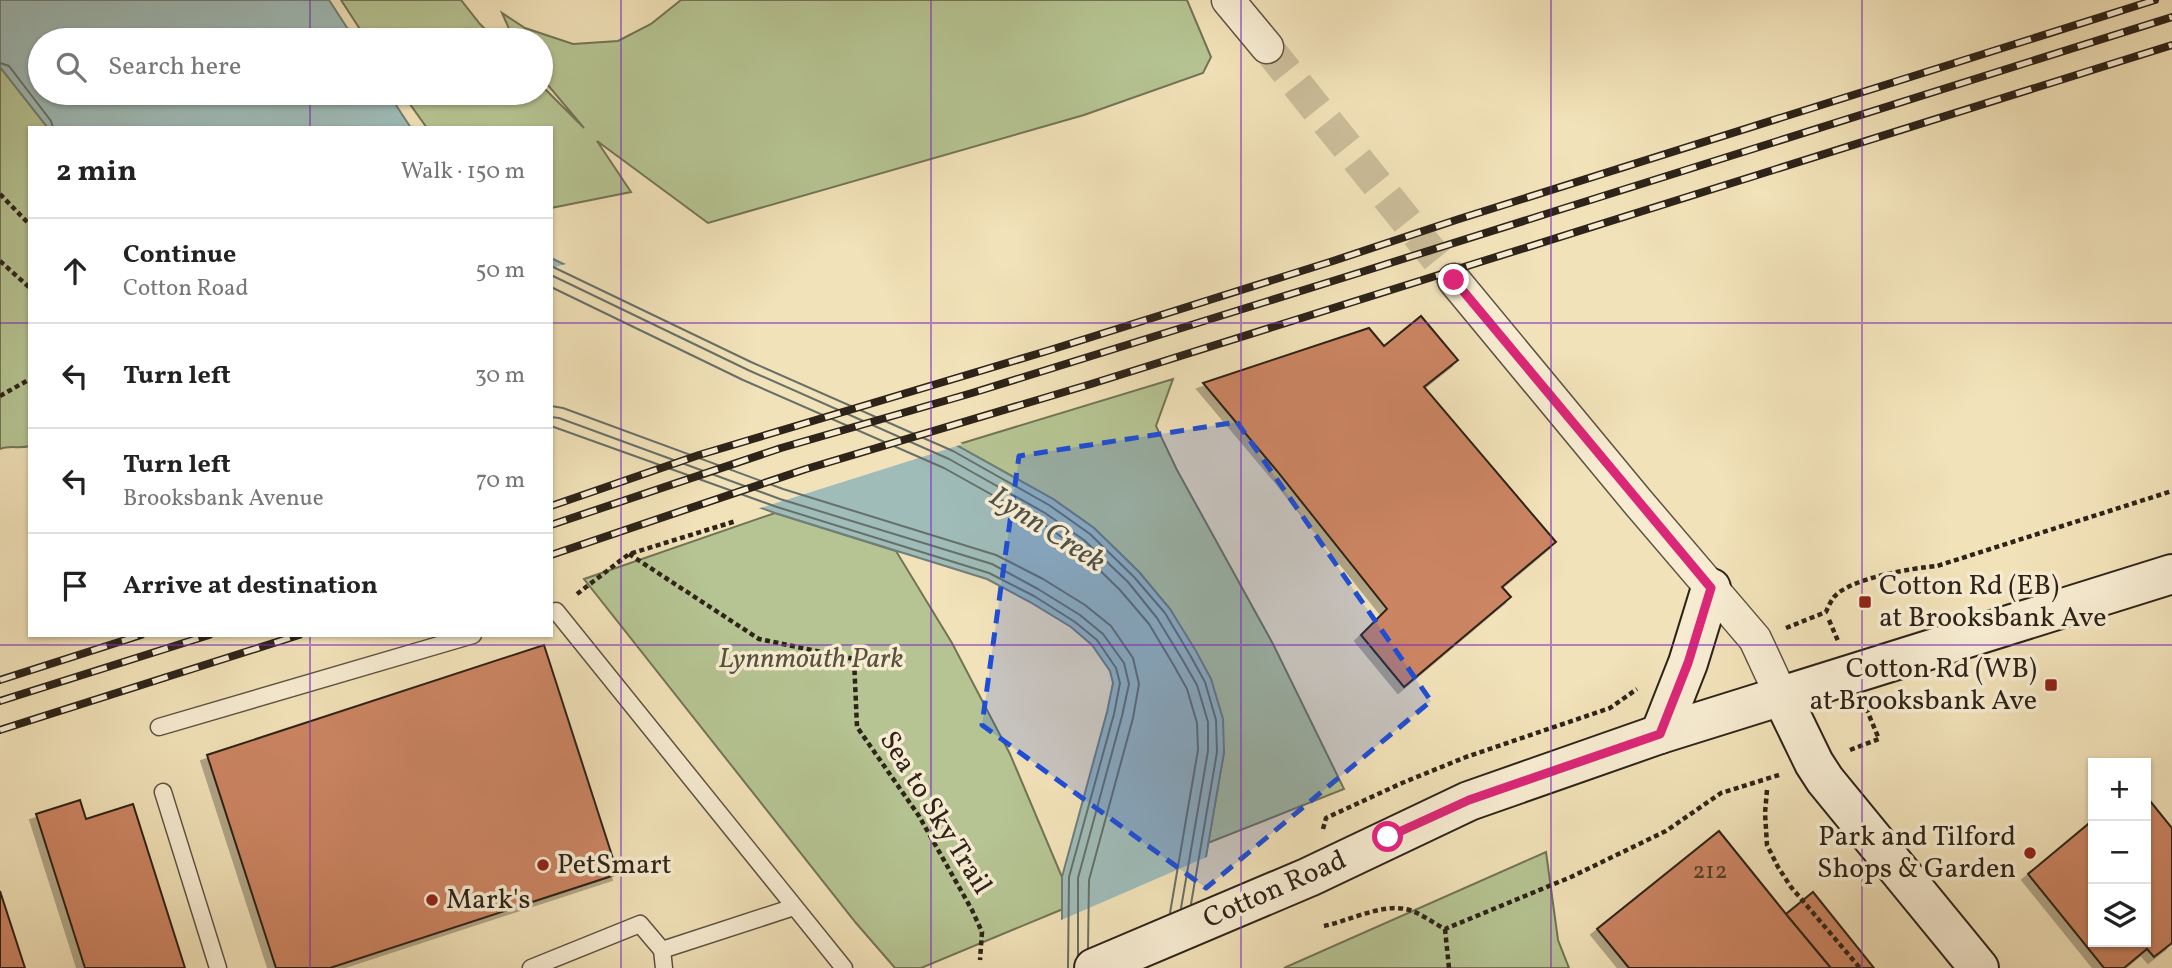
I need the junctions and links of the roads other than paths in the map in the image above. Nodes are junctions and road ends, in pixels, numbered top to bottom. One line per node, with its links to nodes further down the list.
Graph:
1 (1228, 0): 2 (street)
2 (1267, 47)
3 (1454, 280): 5 (street)
4 (2172, 574): 8 (main road, Cotton Road)
5 (1711, 588): 8 (street); 10 (main road)
6 (554, 612): 12 (lane)
7 (466, 637): 9 (lane)
8 (1781, 695): 10 (main road, Cotton Road); 19 (main road)
9 (159, 727)
10 (1660, 734): 18 (main road, Cotton Road)
11 (163, 792): 14 (lane)
12 (794, 907): 13 (lane); 17 (lane)
13 (662, 950): 15 (lane); 16 (lane)
14 (218, 968)
15 (531, 968)
16 (664, 968)
17 (844, 968)
18 (1094, 968)
19 (1979, 968)

